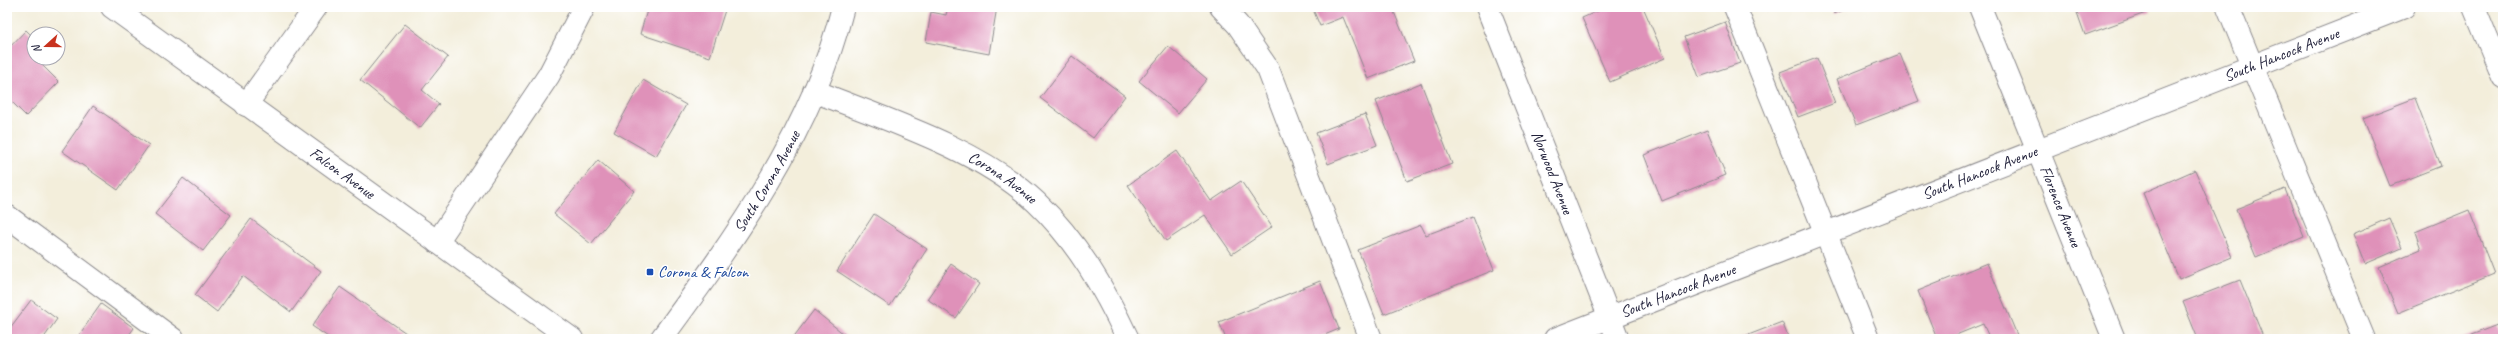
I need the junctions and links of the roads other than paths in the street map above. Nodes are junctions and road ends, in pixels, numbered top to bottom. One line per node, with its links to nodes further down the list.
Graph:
1 (112, 7): 15 (street, Falcon Avenue)
2 (316, 7): 15 (street)
3 (584, 7): 19 (street)
4 (843, 7): 14 (street, South Corona Avenue)
5 (1221, 7): 25 (street)
6 (1487, 7): 20 (street, Norwood Avenue)
7 (1735, 7): 18 (street)
8 (1980, 7): 16 (street, Florence Avenue)
9 (2228, 7): 12 (street)
10 (2404, 7): 12 (street, South Hancock Avenue)
11 (2474, 7): 13 (street)
12 (2252, 66): 16 (street, South Hancock Avenue); 30 (street)
13 (2503, 77)
14 (814, 91): 23 (street, South Corona Avenue); 24 (street, Corona Avenue)
15 (246, 105): 19 (street, Falcon Avenue)
16 (2036, 150): 18 (street, South Hancock Avenue); 29 (street, Florence Avenue)
17 (7, 216): 21 (street)
18 (1825, 233): 20 (street, South Hancock Avenue); 28 (street)
19 (437, 242): 22 (street, Falcon Avenue)
20 (1609, 318): 26 (street, South Hancock Avenue); 27 (street, Norwood Avenue)
21 (173, 339)
22 (572, 339)
23 (661, 339)
24 (1128, 339)
25 (1371, 339)
26 (1555, 339)
27 (1618, 339)
28 (1868, 339)
29 (2114, 339)
30 (2364, 339)

